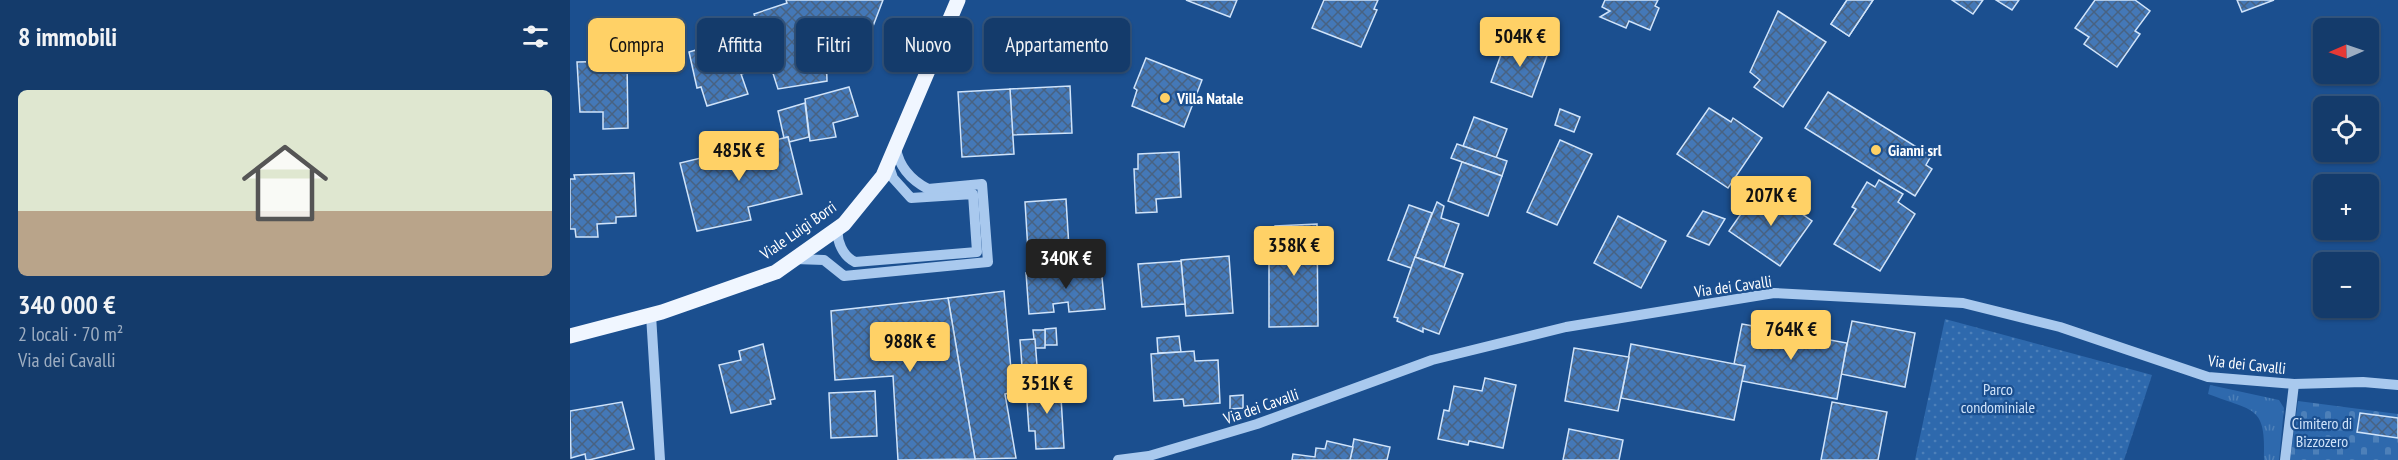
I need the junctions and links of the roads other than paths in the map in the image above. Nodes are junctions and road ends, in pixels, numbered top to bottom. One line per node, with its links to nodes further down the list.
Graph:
1 (958, 0): 2 (main road, Viale Luigi Borri)
2 (896, 146): 3 (main road, Viale Luigi Borri); 5 (street)
3 (888, 163): 4 (main road, Viale Luigi Borri); 4 (street)
4 (838, 228): 5 (main road, Viale Luigi Borri)
5 (795, 259): 6 (main road, Viale Luigi Borri)
6 (651, 315): 7 (main road, Viale Luigi Borri); 10 (street)
7 (570, 336)
8 (2294, 384): 9 (street, Via dei Cavalli); 11 (street, Via dei Cavalli); 12 (street)
9 (2398, 385)
10 (660, 460)
11 (1118, 460)
12 (2285, 460)

